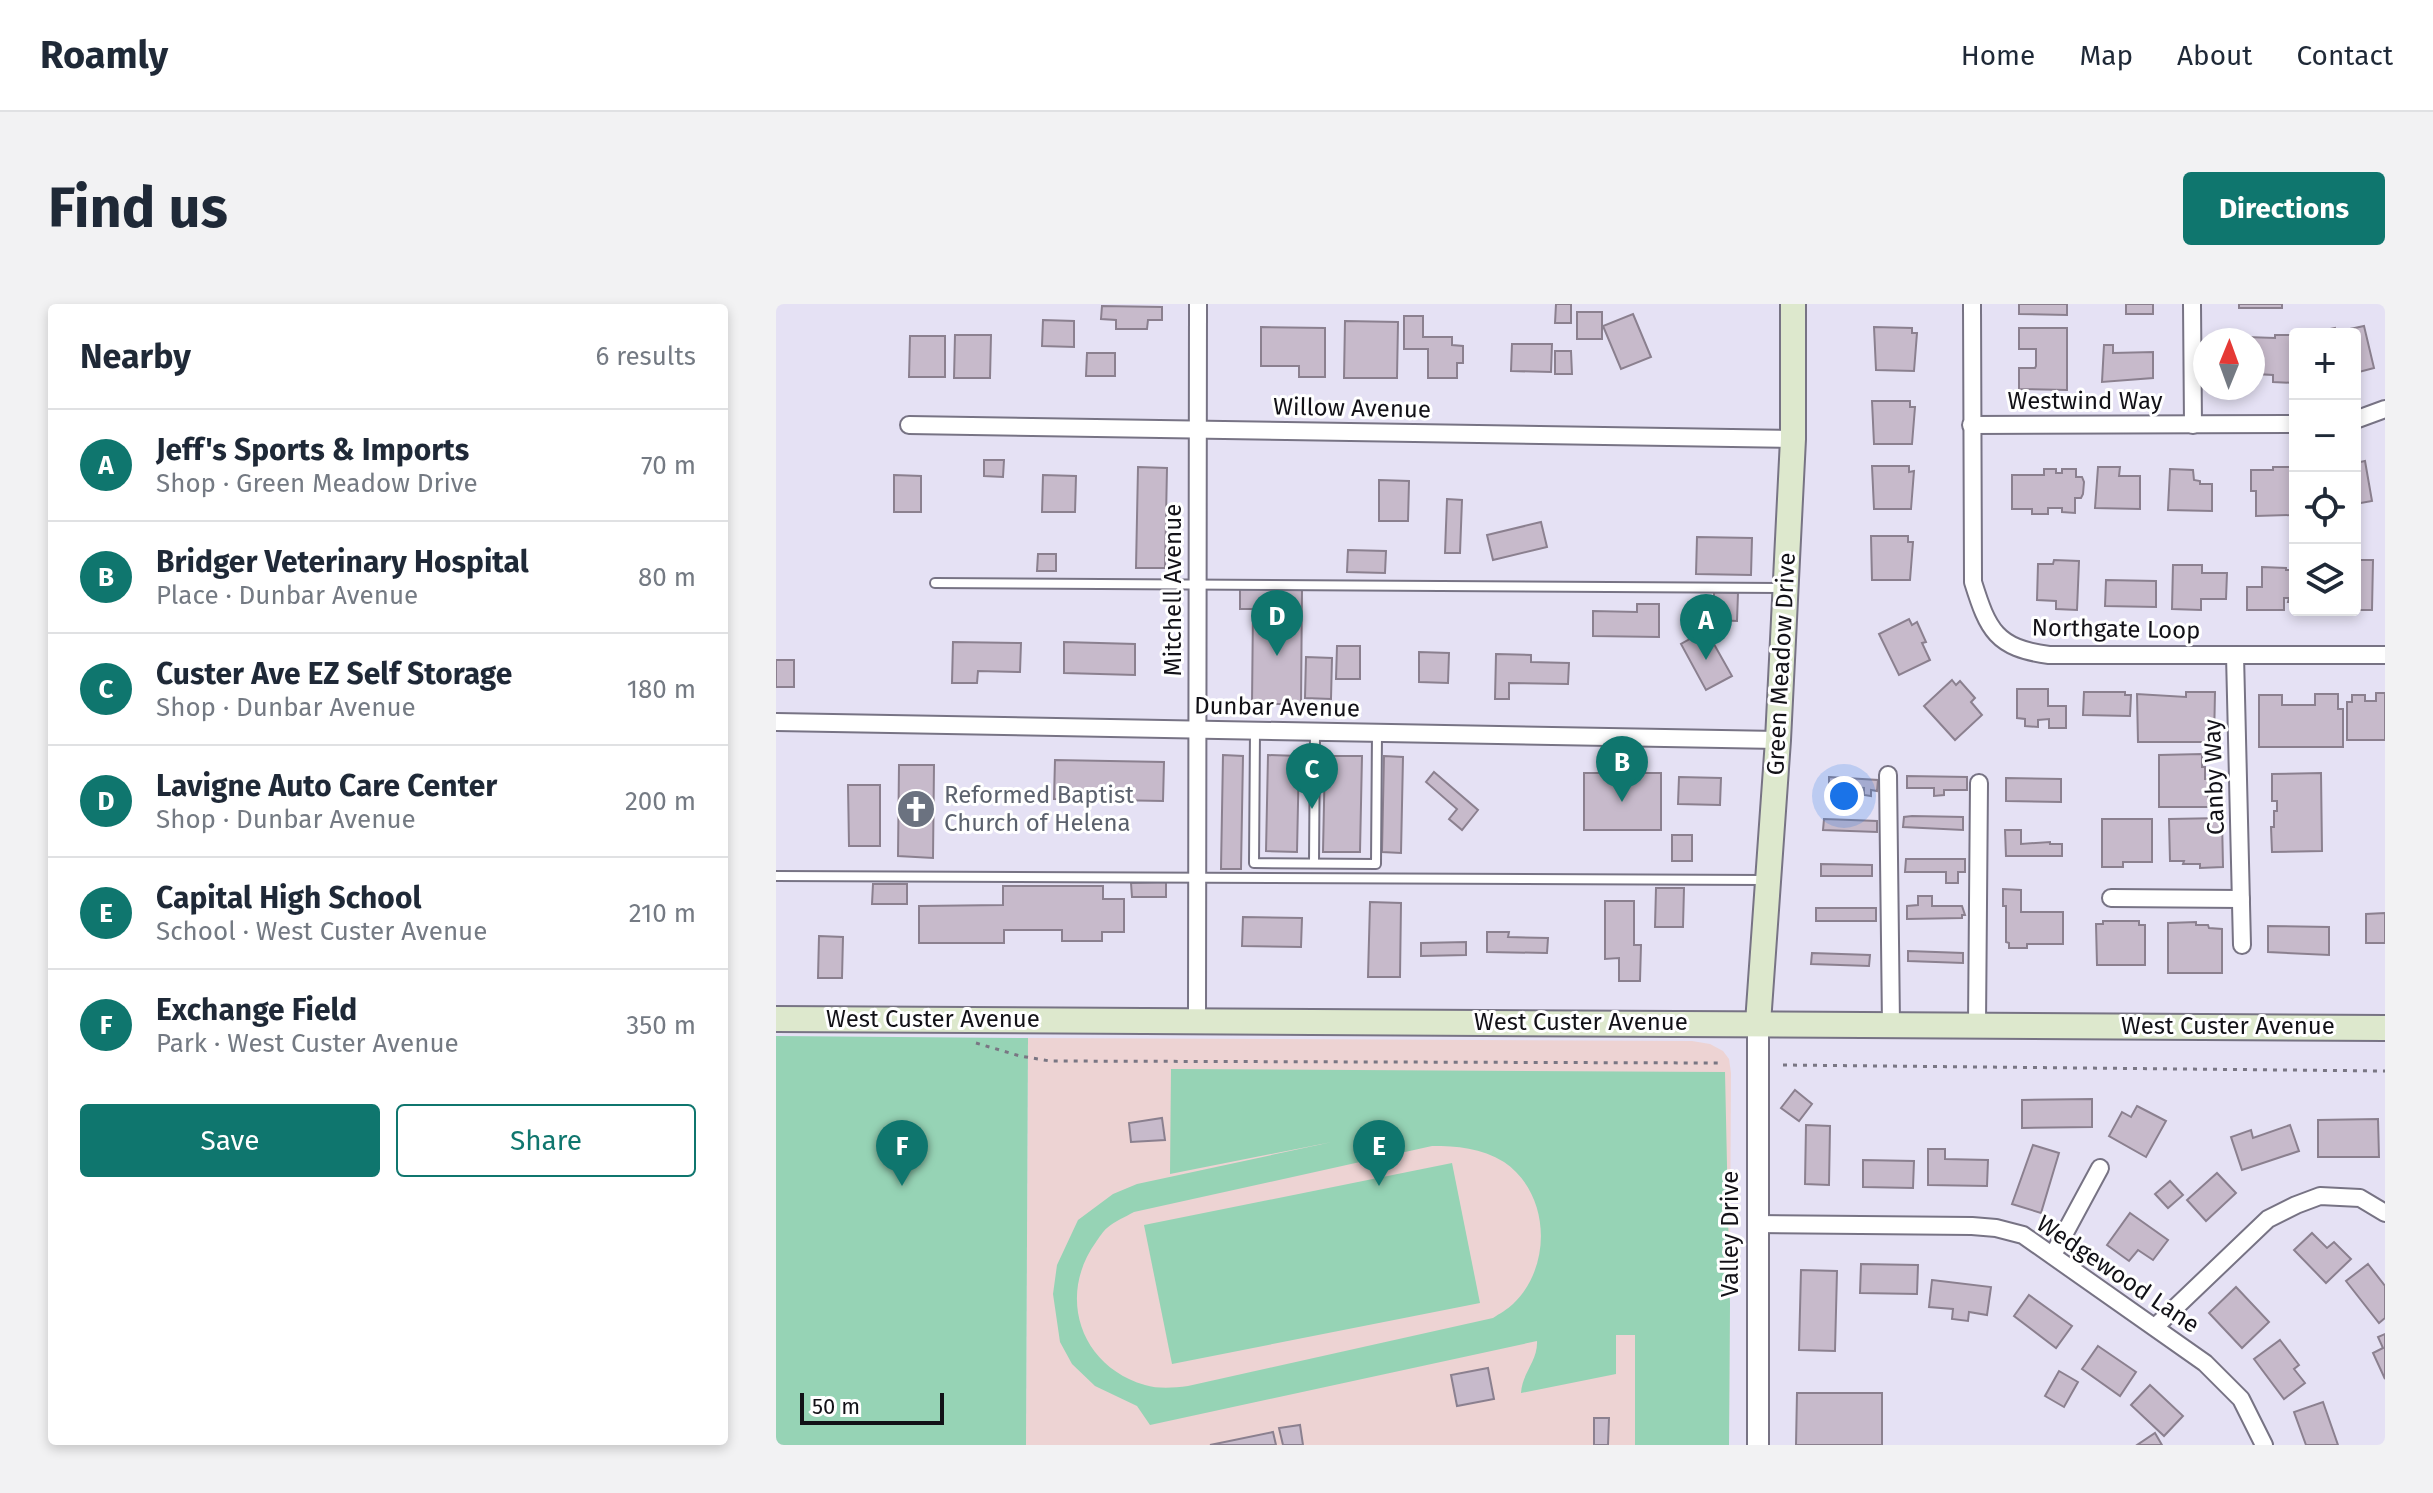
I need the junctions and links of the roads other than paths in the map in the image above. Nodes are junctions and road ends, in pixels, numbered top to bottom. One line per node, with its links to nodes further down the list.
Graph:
1 (1198, 304): 11 (street, Mitchell Avenue)
2 (1793, 304): 12 (main road, Green Meadow Drive)
3 (1972, 304): 9 (street, Northgate Loop)
4 (2192, 304): 10 (street)
5 (2385, 409): 6 (street)
6 (2361, 418)
7 (2289, 424): 10 (street, Westwind Way)
8 (909, 425): 11 (street, Willow Avenue)
9 (1971, 425): 10 (street, Westwind Way); 16 (street, Northgate Loop)
10 (2193, 425)
11 (1197, 429): 12 (street, Willow Avenue); 14 (street, Mitchell Avenue)
12 (1793, 439): 15 (main road, Green Meadow Drive)
13 (935, 583): 14 (lane)
14 (1197, 586): 15 (lane); 19 (street, Mitchell Avenue)
15 (1785, 588): 23 (main road, Green Meadow Drive)
16 (2235, 655): 17 (street, Northgate Loop); 31 (street, Canby Way)
17 (2385, 655)
18 (776, 722): 19 (street, Dunbar Avenue)
19 (1197, 729): 20 (street, Dunbar Avenue); 28 (street, Mitchell Avenue)
20 (1255, 730): 21 (street, Dunbar Avenue); 26 (lane)
21 (1315, 732): 22 (street, Dunbar Avenue); 26 (lane)
22 (1377, 733): 23 (street, Dunbar Avenue); 26 (lane)
23 (1778, 740): 29 (main road, Green Meadow Drive)
24 (1888, 775): 36 (street)
25 (1979, 783): 37 (street)
26 (1314, 863)
27 (776, 876): 28 (lane)
28 (1196, 879): 29 (lane); 34 (street, Mitchell Avenue)
29 (1769, 880): 35 (main road, Green Meadow Drive)
30 (2111, 898): 31 (street)
31 (2241, 899): 32 (street, Canby Way)
32 (2242, 945)
33 (776, 1019): 34 (main road, West Custer Avenue)
34 (1197, 1020): 35 (main road, West Custer Avenue)
35 (1758, 1023): 36 (main road, West Custer Avenue); 41 (street, Valley Drive)
36 (1891, 1024): 37 (main road, West Custer Avenue)
37 (1977, 1025): 38 (main road, West Custer Avenue)
38 (2385, 1028)
39 (2100, 1168): 42 (street)
40 (2385, 1213): 43 (street)
41 (1756, 1224): 42 (street, Wedgewood Lane); 44 (street, Valley Drive)
42 (2053, 1255): 43 (street, Wedgewood Lane)
43 (2155, 1327): 45 (street, Wedgewood Lane)
44 (1758, 1445)
45 (2264, 1445)

